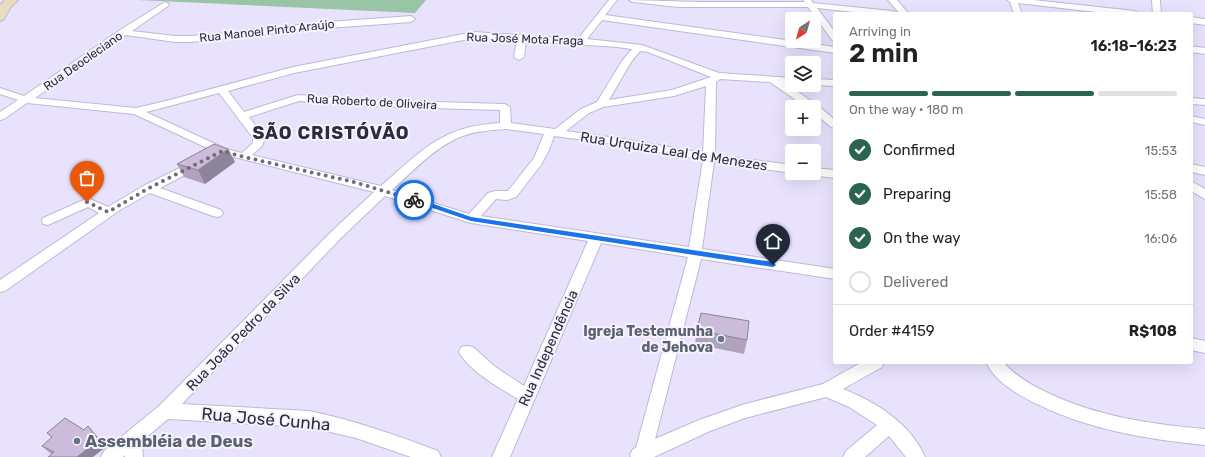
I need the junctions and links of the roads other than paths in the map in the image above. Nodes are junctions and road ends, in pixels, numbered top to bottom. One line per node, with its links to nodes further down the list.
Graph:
1 (12, 0): 16 (main road)
2 (613, 0): 17 (street)
3 (634, 0): 8 (street)
4 (855, 0): 11 (street)
5 (892, 0): 12 (street)
6 (1012, 0): 13 (street); 14 (street)
7 (1156, 0): 15 (street)
8 (808, 2): 10 (street); 22 (street)
9 (165, 4): 21 (street, Rua Deocleciano)
10 (864, 12)
11 (869, 12)
12 (904, 12)
13 (1017, 12)
14 (1117, 12)
15 (1157, 12)
16 (0, 14)
17 (599, 18): 24 (street); 27 (street)
18 (412, 19): 21 (street, Rua Manoel Pinto Araújo)
19 (1193, 20): 20 (street)
20 (1205, 22)
21 (123, 32): 37 (street, Rua Deocleciano)
22 (833, 35)
23 (522, 39): 24 (street, Rua José Mota Fraga); 29 (street); 35 (street, Rua José Mota Fraga)
24 (581, 41): 25 (street, Rua José Mota Fraga)
25 (639, 47): 30 (street, Rua José Mota Fraga); 41 (street)
26 (1193, 49): 28 (street)
27 (833, 50)
28 (1205, 51)
29 (519, 57)
30 (715, 78): 31 (street, Rua José Mota Fraga); 41 (street); 53 (street)
31 (773, 80): 32 (street, Rua José Mota Fraga); 38 (street)
32 (785, 80)
33 (821, 82): 34 (street)
34 (833, 83)
35 (221, 89): 42 (street, Rua José Mota Fraga); 44 (street)
36 (0, 91): 37 (street)
37 (27, 100): 42 (street); 45 (street, Rua Deocleciano)
38 (803, 100)
39 (1193, 101): 40 (street)
40 (1205, 102)
41 (601, 104): 50 (street)
42 (136, 111): 51 (street)
43 (821, 114): 48 (street)
44 (242, 116): 49 (street, Rua Roberto de Oliveira); 52 (street)
45 (0, 117)
46 (1193, 119): 47 (street)
47 (1205, 122)
48 (833, 123)
49 (506, 126): 50 (street); 59 (street)
50 (553, 132): 53 (street, Rua Urquiza Leal de Menezes); 63 (street)
51 (222, 151): 52 (street); 58 (street)
52 (244, 157): 59 (street)
53 (709, 158): 54 (street, Rua Urquiza Leal de Menezes); 66 (street)
54 (785, 168)
55 (821, 173): 56 (street)
56 (833, 174)
57 (1193, 186): 60 (street)
58 (149, 188): 61 (street); 62 (street)
59 (383, 191): 63 (street); 76 (street, Rua João Pedro da Silva)
60 (1205, 195)
61 (108, 212): 64 (street); 68 (street)
62 (217, 213)
63 (471, 219): 65 (street)
64 (48, 221)
65 (596, 239): 66 (street); 75 (street, Rua Independência)
66 (695, 254): 67 (street); 80 (street)
67 (833, 274)
68 (0, 287)
69 (1193, 344): 70 (street)
70 (1205, 347)
71 (467, 352): 75 (street)
72 (872, 364): 74 (street)
73 (995, 364): 79 (street)
74 (827, 390): 77 (street); 80 (street)
75 (527, 396): 84 (street, Rua Independência)
76 (166, 411): 78 (street, Rua João Pedro da Silva); 83 (street, Rua José Cunha)
77 (889, 425): 85 (street); 86 (street)
78 (133, 438): 81 (street, Rua João Pedro da Silva); 82 (street)
79 (1204, 438)
80 (640, 455)
81 (110, 457)
82 (134, 457)
83 (432, 457)
84 (501, 457)
85 (852, 457)
86 (916, 457)

